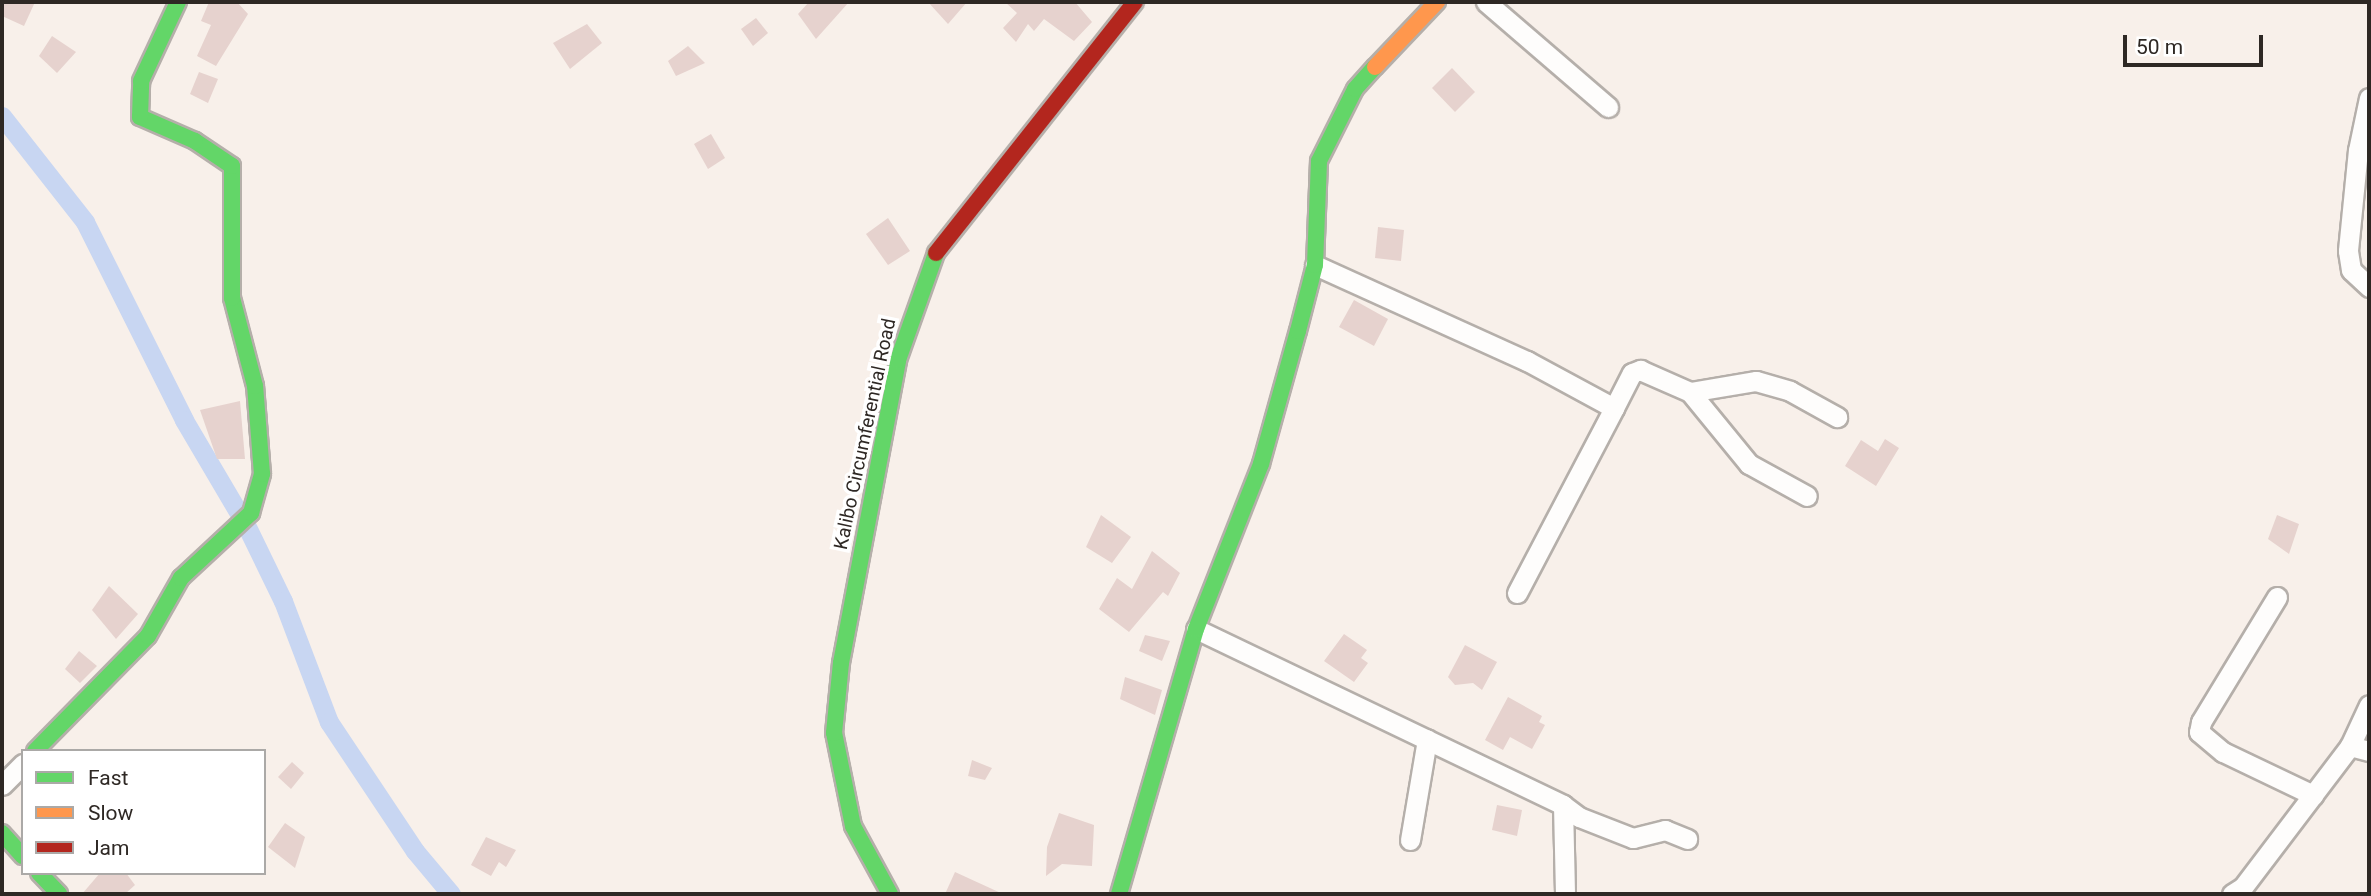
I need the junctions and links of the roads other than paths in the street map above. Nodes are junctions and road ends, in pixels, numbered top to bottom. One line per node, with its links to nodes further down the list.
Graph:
1 (178, 2): 20 (street)
2 (1135, 2): 31 (street, Kalibo Circumferential Road)
3 (1437, 2): 8 (street)
4 (1486, 2): 6 (street)
5 (2369, 98): 7 (street)
6 (1608, 107)
7 (2364, 152): 9 (street)
8 (1315, 265): 11 (street); 16 (street)
9 (2369, 287)
10 (1690, 392): 11 (street); 12 (street); 13 (street)
11 (1614, 408): 14 (street)
12 (1837, 416)
13 (1807, 496)
14 (1517, 593)
15 (2277, 597): 23 (street)
16 (1196, 629): 18 (street); 32 (street)
17 (2369, 705): 19 (street)
18 (1427, 739): 24 (street); 27 (street)
19 (2360, 748): 23 (street)
20 (37, 749)
21 (21, 766): 22 (street)
22 (2, 785)
23 (2313, 795): 34 (street)
24 (1563, 805): 26 (street); 33 (street)
25 (2, 833): 28 (street)
26 (1687, 839)
27 (1410, 840)
28 (21, 854)
29 (41, 875): 30 (street)
30 (59, 894)
31 (890, 894)
32 (1119, 894)
33 (1565, 894)
34 (2232, 894)

